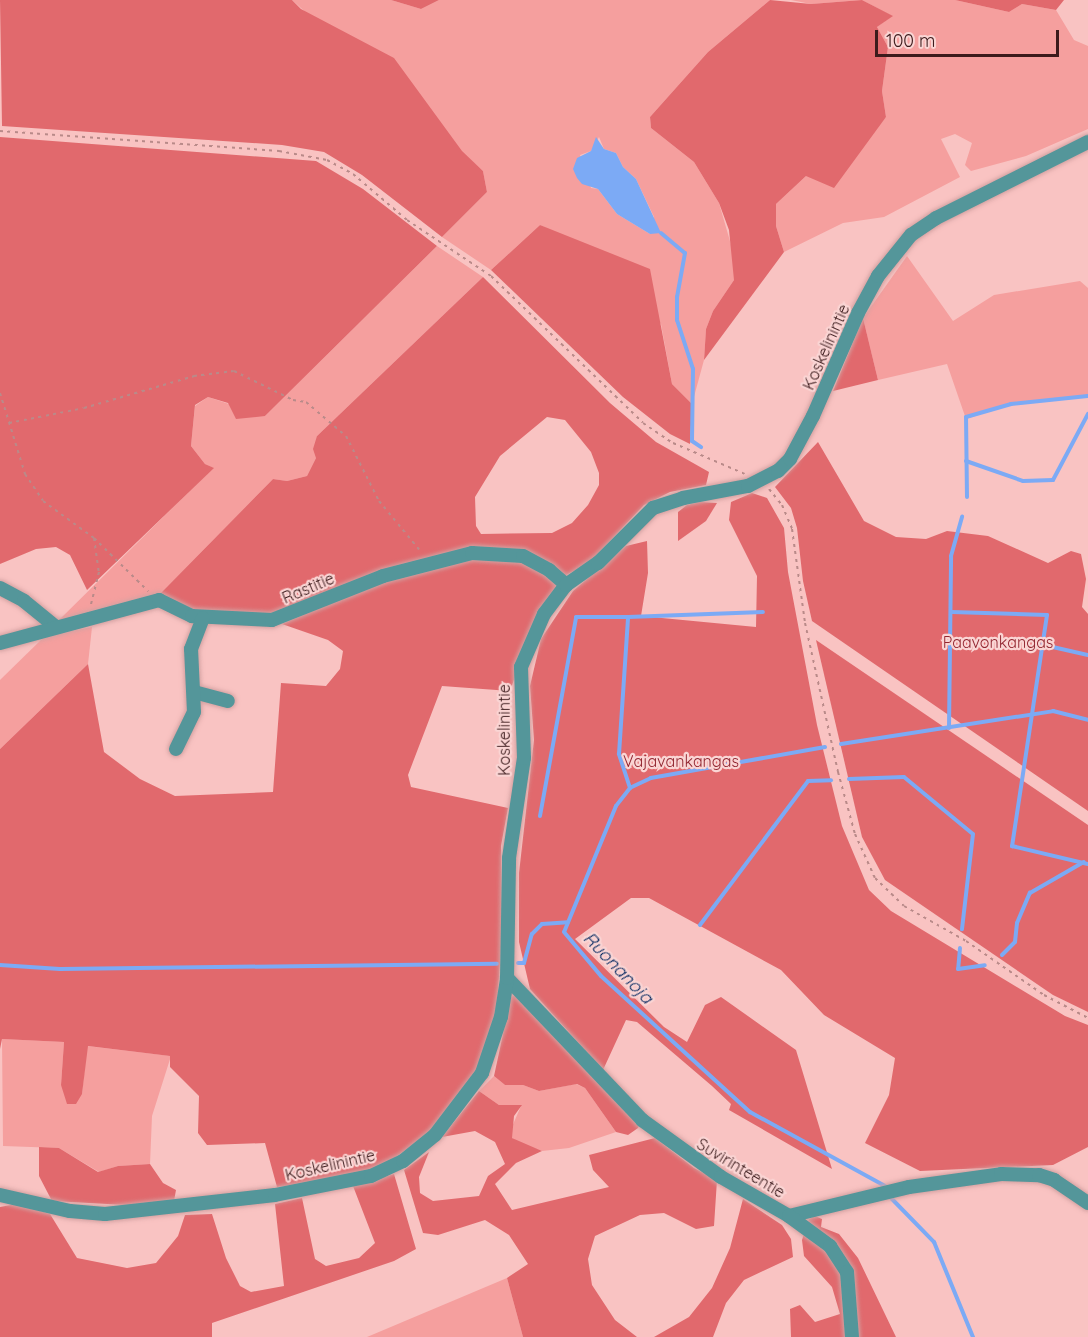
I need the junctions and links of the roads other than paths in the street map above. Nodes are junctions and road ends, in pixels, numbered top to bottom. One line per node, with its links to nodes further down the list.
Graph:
1 (1088, 142): 2 (street, Koskelinintie)
2 (566, 585): 4 (street, Rastitie); 10 (street, Koskelinintie)
3 (0, 588): 5 (street)
4 (203, 618): 5 (street, Rastitie); 7 (street)
5 (56, 627): 6 (street)
6 (0, 643)
7 (194, 692): 8 (street); 9 (street)
8 (228, 700)
9 (176, 749)
10 (507, 978): 11 (street, Koskelinintie); 13 (street, Suvirinteentie)
11 (0, 1195)
12 (1088, 1203): 13 (street, Suvirinteentie)
13 (789, 1216): 14 (street)
14 (852, 1337)

